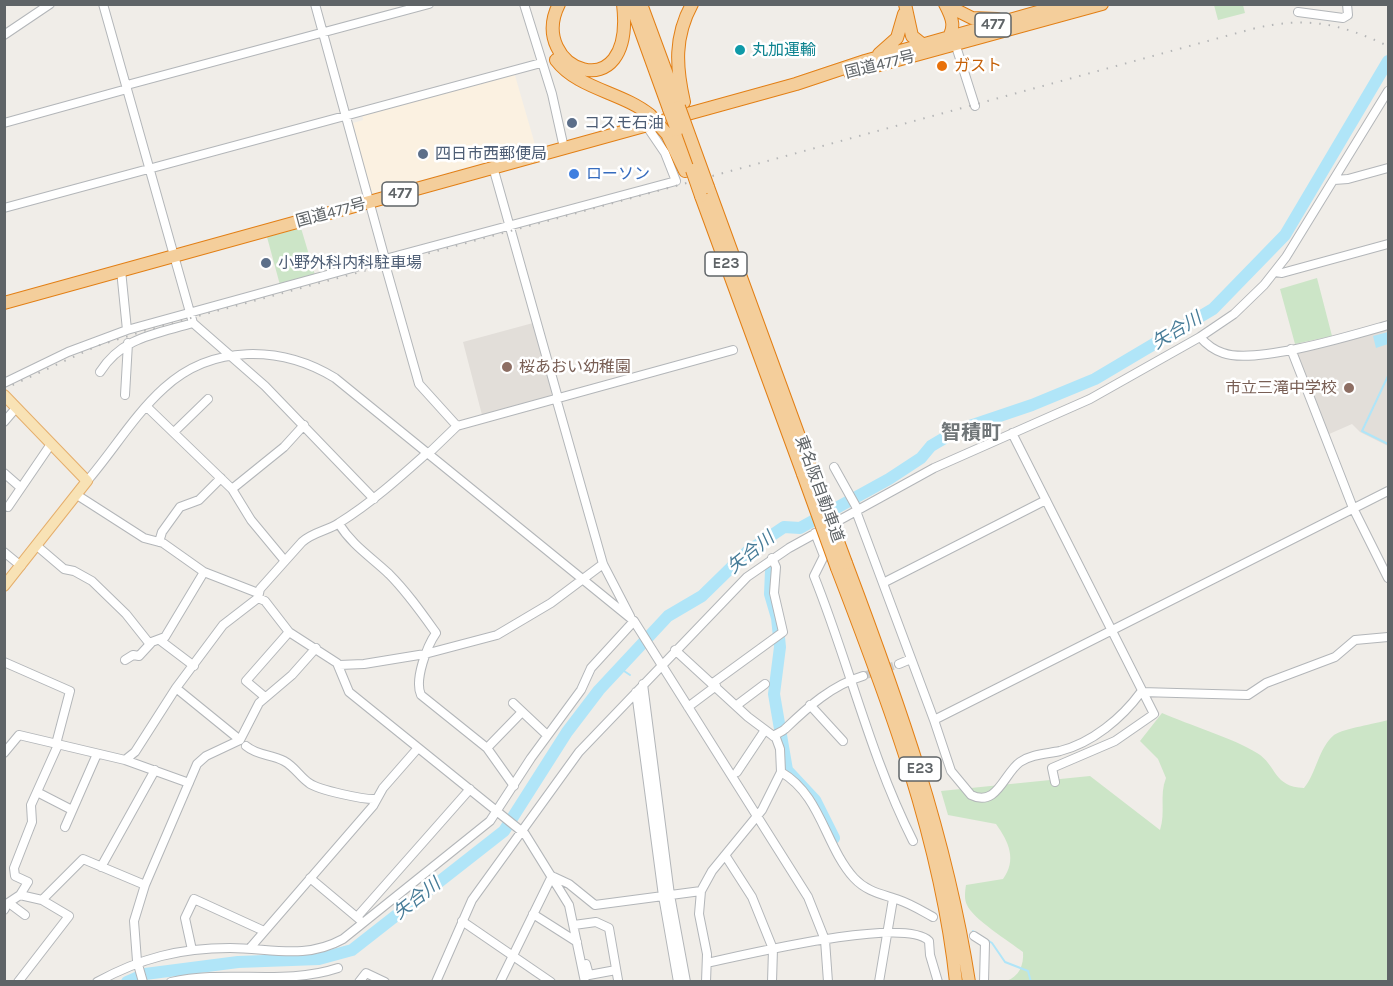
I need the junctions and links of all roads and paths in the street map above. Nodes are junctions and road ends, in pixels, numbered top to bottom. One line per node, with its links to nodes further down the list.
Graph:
1 (50, 4): 20 (street)
2 (103, 4): 27 (street)
3 (315, 4): 19 (street)
4 (429, 4): 19 (street)
5 (524, 4): 25 (street)
6 (550, 4): 32 (highway)
7 (559, 4): 8 (highway)
8 (623, 4)
9 (631, 4): 30 (highway, 東名阪自動車道)
10 (641, 4): 30 (highway, 東名阪自動車道)
11 (692, 4): 30 (highway)
12 (904, 4): 22 (highway); 24 (highway)
13 (945, 4): 18 (highway); 21 (highway)
14 (1065, 4): 18 (highway, 国道477号 / 477)
15 (1102, 4): 21 (highway, 国道477号 / 477)
16 (1347, 4): 17 (street)
17 (1298, 12)
18 (1032, 15): 21 (highway, 国道477号 / 477)
19 (322, 32): 27 (street); 31 (street)
20 (4, 35)
21 (953, 40): 22 (highway, 国道477号 / 477); 23 (highway); 29 (street)
22 (921, 45): 23 (highway); 24 (highway, 国道477号 / 477)
23 (936, 51): 26 (highway, 国道477号 / 477)
24 (865, 61): 26 (highway, 国道477号 / 477)
25 (541, 63): 31 (street); 35 (street)
26 (796, 84): 32 (highway, 国道477号 / 477)
27 (127, 87): 33 (street); 38 (street)
28 (1389, 91): 40 (street)
29 (975, 106)
30 (677, 107): 34 (highway, 東名阪自動車道, bridge); 39 (highway, 東名阪自動車道, bridge)
31 (346, 114): 38 (street); 42 (street)
32 (648, 120): 34 (highway, bridge); 35 (highway, 国道477号 / 477); 44 (street)
33 (4, 123)
34 (672, 132): 39 (highway, 東名阪自動車道)
35 (564, 148): 36 (highway, 国道477号 / 477)
36 (493, 166): 42 (highway, 国道477号 / 477); 44 (street)
37 (1389, 168): 40 (street)
38 (149, 169): 43 (street); 46 (street)
39 (693, 170): 41 (highway, 東名阪自動車道, bridge)
40 (1334, 180): 50 (street)
41 (702, 194): 77 (highway, 東名阪自動車道 / E23); 77 (highway, 東名阪自動車道 / E23)
42 (370, 202): 46 (highway, 国道477号 / 477); 47 (street)
43 (4, 208)
44 (510, 225): 47 (street); 65 (street)
45 (1389, 244): 50 (street)
46 (173, 256): 48 (highway, 国道477号 / 477); 52 (street)
47 (385, 259): 52 (street)
48 (121, 270): 51 (highway, 国道477号 / 477); 55 (street)
49 (387, 271): 71 (street)
50 (1275, 272): 56 (street)
51 (4, 303)
52 (190, 312): 53 (street); 55 (street)
53 (193, 323): 57 (street); 60 (street)
54 (1389, 326): 58 (street)
55 (127, 330): 62 (street)
56 (1200, 337): 58 (street); 73 (street)
57 (128, 343): 61 (street); 63 (street)
58 (1291, 349): 87 (street)
59 (733, 350): 65 (street)
60 (228, 356): 67 (street); 70 (street); 75 (street)
61 (100, 372)
62 (4, 383)
63 (124, 395)
64 (5, 396): 68 (main road)
65 (557, 398): 71 (street); 97 (street)
66 (208, 399): 72 (street)
67 (147, 407): 72 (street); 80 (street)
68 (16, 408): 69 (street); 74 (main road)
69 (4, 422)
70 (303, 425): 82 (street); 85 (street)
71 (457, 426): 75 (street)
72 (174, 432): 79 (street)
73 (1012, 433): 86 (street); 89 (street)
74 (51, 444): 80 (main road); 81 (street)
75 (427, 453): 85 (street); 102 (street)
76 (834, 467): 89 (street)
77 (807, 471): 98 (highway, 東名阪自動車道 / E23, bridge)
78 (4, 473): 81 (street)
79 (221, 478): 82 (street); 92 (street)
80 (87, 481): 84 (main road)
81 (20, 487): 88 (street)
82 (232, 489): 96 (street)
83 (1389, 491): 87 (street)
84 (77, 495): 92 (street); 93 (main road)
85 (374, 499): 90 (street)
86 (1046, 500): 103 (street); 107 (street)
87 (1353, 508): 101 (street); 107 (street)
88 (6, 509)
89 (856, 509): 91 (street); 103 (street)
90 (339, 524): 96 (street); 114 (street)
91 (815, 533): 95 (street); 123 (street)
92 (159, 542): 100 (street)
93 (37, 546): 99 (main road); 111 (street)
94 (4, 552): 99 (street)
95 (772, 558): 113 (street); 126 (street)
96 (285, 561): 105 (street)
97 (603, 564): 102 (street); 106 (street)
98 (842, 565): 216 (highway, 東名阪自動車道 / E23); 217 (highway, 東名阪自動車道 / E23)
99 (21, 566): 104 (main road)
100 (204, 572): 105 (street); 110 (street)
101 (1389, 578)
102 (582, 581): 106 (street); 114 (street)
103 (883, 583): 115 (street)
104 (4, 586)
105 (258, 595): 108 (street); 121 (street)
106 (633, 620): 118 (street); 139 (street)
107 (1111, 631): 129 (street); 136 (street)
108 (289, 632): 112 (street); 130 (street)
109 (1389, 637): 129 (street)
110 (161, 641): 111 (street); 121 (street)
111 (151, 643): 116 (street)
112 (316, 648): 120 (street); 130 (street)
113 (675, 650): 118 (street); 126 (street)
114 (425, 654): 120 (street); 145 (street)
115 (911, 659): 119 (street); 136 (street)
116 (125, 660)
117 (4, 662): 143 (street)
118 (662, 664): 124 (street); 134 (street)
119 (899, 664)
120 (339, 665): 144 (street)
121 (194, 666): 127 (street)
122 (863, 676): 123 (street)
123 (852, 680): 133 (street); 164 (street)
124 (643, 684): 128 (street); 172 (street)
125 (765, 684): 132 (street)
126 (714, 685): 132 (street); 134 (street)
127 (176, 688): 141 (street); 149 (street)
128 (636, 692): 163 (street); 172 (street)
129 (1141, 692): 142 (street); 148 (street)
130 (265, 697): 141 (street)
131 (513, 703): 135 (street)
132 (737, 705): 137 (street)
133 (810, 705): 138 (street); 140 (street)
134 (688, 707): 161 (street)
135 (522, 712): 139 (street); 145 (street)
136 (934, 720): 142 (street)
137 (765, 730): 138 (street); 151 (street)
138 (778, 733): 152 (street)
139 (547, 735): 155 (street)
140 (843, 741)
141 (243, 743): 154 (street); 158 (street)
142 (1076, 743): 148 (street)
143 (57, 745): 146 (street); 147 (street); 157 (street)
144 (418, 748): 156 (street); 158 (street)
145 (487, 748): 155 (street)
146 (4, 753)
147 (97, 754): 149 (street); 159 (street)
148 (1082, 755): 153 (street)
149 (125, 760): 150 (street)
150 (155, 770): 154 (street); 166 (street)
151 (737, 772)
152 (781, 772): 161 (street); 173 (street)
153 (1055, 782)
154 (189, 783): 169 (street)
155 (514, 786): 160 (street)
156 (470, 789): 160 (street); 179 (street)
157 (37, 792): 159 (street); 171 (street)
158 (376, 799): 168 (street)
159 (72, 810): 162 (street)
160 (499, 812): 163 (street); 179 (street)
161 (758, 815): 165 (street); 185 (street)
162 (64, 827)
163 (520, 829): 167 (street); 180 (street)
164 (914, 841)
165 (725, 855): 170 (street); 188 (street)
166 (101, 867): 169 (street); 174 (street)
167 (552, 876): 172 (street); 176 (street); 181 (street)
168 (310, 878): 179 (street); 182 (street)
169 (145, 885): 192 (street)
170 (701, 891): 172 (street); 193 (street)
171 (20, 895): 174 (street); 175 (street)
172 (667, 896): 209 (street); 210 (street)
173 (893, 899): 178 (street); 183 (street)
174 (42, 900): 199 (street)
175 (6, 904): 177 (street)
176 (533, 914): 186 (street); 191 (street)
177 (25, 915)
178 (933, 917)
179 (361, 920): 187 (street)
180 (462, 921): 191 (street); 205 (street)
181 (574, 925): 186 (street); 195 (street)
182 (264, 931): 187 (street); 189 (street)
183 (888, 931): 185 (street); 214 (street); 215 (street)
184 (974, 936): 218 (street)
185 (825, 940): 188 (street); 213 (street)
186 (577, 942): 190 (street)
187 (250, 948): 189 (street)
188 (773, 949): 193 (street); 212 (street)
189 (192, 950): 192 (street)
190 (579, 952): 195 (street); 208 (street)
191 (512, 955): 206 (street); 207 (street)
192 (138, 963): 200 (street); 201 (street)
193 (707, 963): 211 (street)
194 (338, 968): 197 (street)
195 (616, 970): 198 (street)
196 (238, 978): 197 (street); 202 (street)
197 (316, 979)
198 (618, 980)
199 (18, 981)
200 (99, 981)
201 (143, 981)
202 (171, 981)
203 (359, 981): 204 (street)
204 (385, 981)
205 (435, 981)
206 (500, 981)
207 (551, 981)
208 (585, 981)
209 (678, 981)
210 (686, 981)
211 (706, 981)
212 (772, 981)
213 (828, 981)
214 (879, 981)
215 (938, 981)
216 (956, 981)
217 (969, 981)
218 (984, 981)

